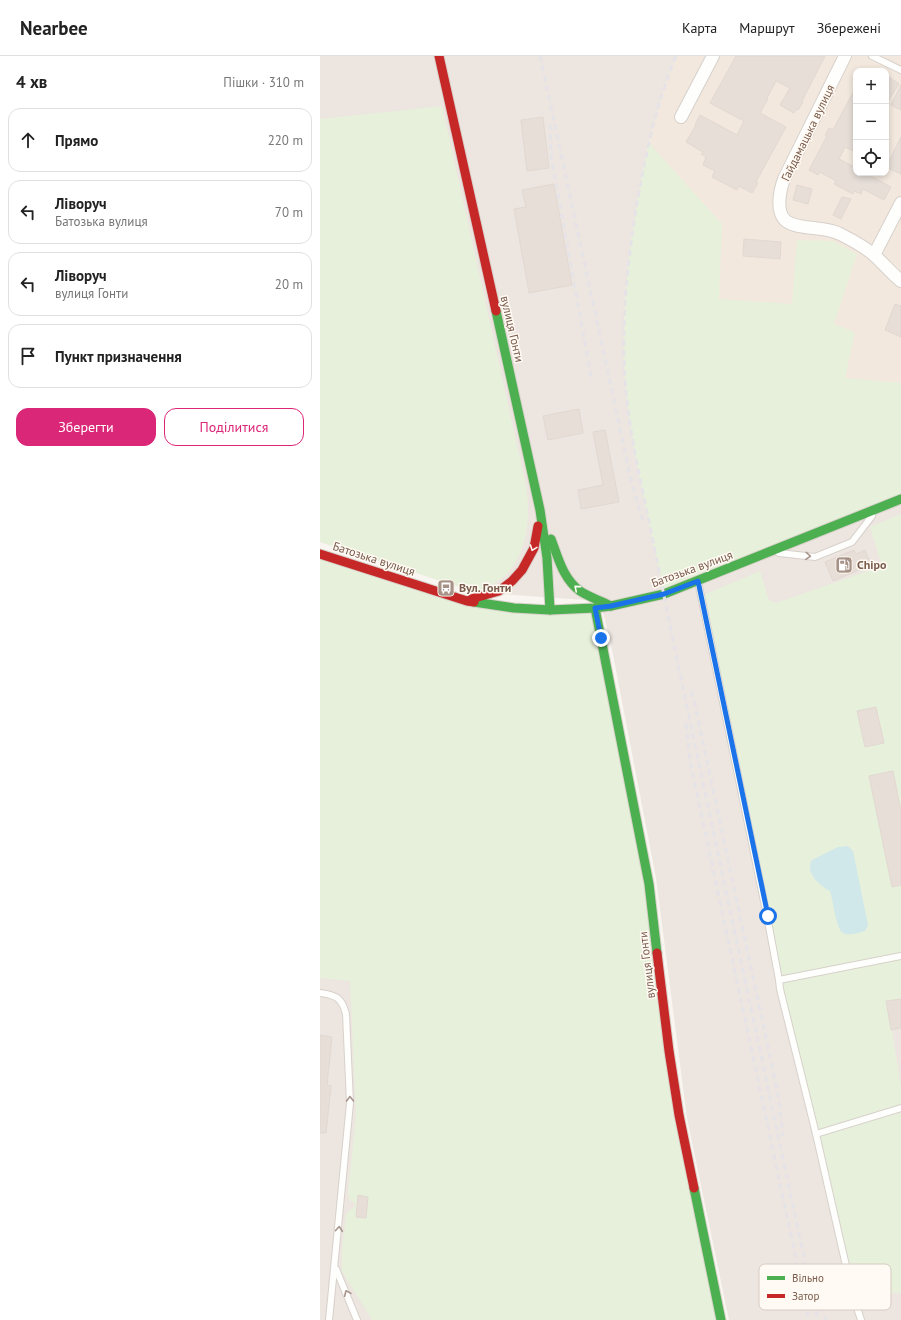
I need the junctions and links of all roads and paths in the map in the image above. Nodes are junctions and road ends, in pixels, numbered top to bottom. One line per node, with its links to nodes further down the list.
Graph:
1 (439, 56): 12 (street, вулиця Гонти)
2 (713, 56): 6 (street)
3 (845, 56): 8 (street, Гайдамацька вулиця)
4 (872, 56): 5 (lane)
5 (901, 70)
6 (681, 117)
7 (901, 203): 8 (street)
8 (874, 254): 9 (street, Гайдамацька вулиця)
9 (901, 281)
10 (901, 499): 11 (street, Батозька вулиця)
11 (877, 509): 13 (street, Батозька вулиця); 13 (lane, one-way to 11)
12 (540, 510): 16 (street, one-way to 16); 17 (street, one-way to 12); 19 (street, вулиця Гонти)
13 (770, 552): 15 (street, Батозька вулиця)
14 (320, 554): 16 (street, Батозька вулиця)
15 (698, 581): 17 (street, Батозька вулиця); 21 (lane)
16 (466, 601): 19 (street, Батозька вулиця)
17 (611, 606): 18 (street, Батозька вулиця)
18 (595, 608): 19 (street, Батозька вулиця); 30 (street, вулиця Гонти)
19 (550, 610)
20 (901, 956): 21 (lane)
21 (779, 980): 24 (lane)
22 (320, 993): 26 (lane, one-way to 22)
23 (901, 1108): 24 (lane)
24 (816, 1134): 25 (lane)
25 (846, 1264)
26 (335, 1267): 28 (lane); 29 (lane, one-way to 26)
27 (858, 1310): 31 (lane)
28 (330, 1320)
29 (357, 1320)
30 (721, 1320)
31 (861, 1320)

